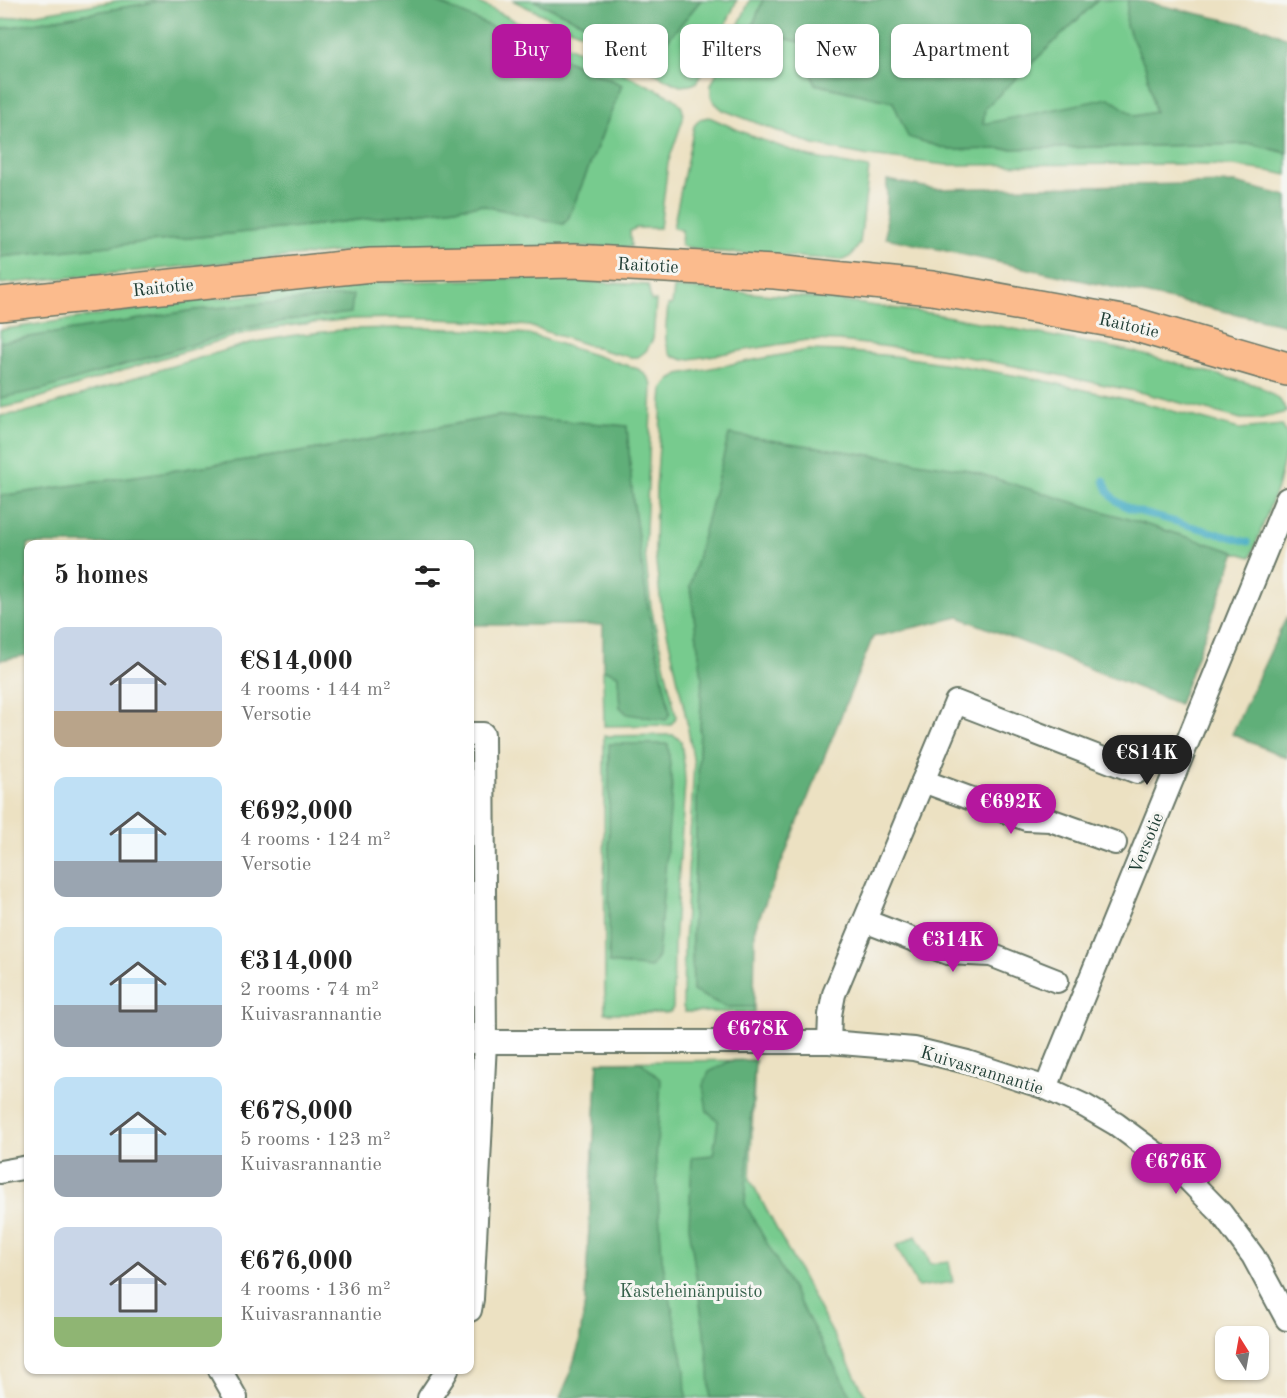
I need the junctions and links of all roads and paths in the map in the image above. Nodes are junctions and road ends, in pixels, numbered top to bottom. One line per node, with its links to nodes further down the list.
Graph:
1 (0, 304): 2 (main road, Raitotie)
2 (1287, 369)
3 (1287, 499): 12 (street, Versotie)
4 (474, 735): 11 (street)
5 (1137, 771): 6 (street)
6 (923, 781): 7 (street); 8 (street)
7 (1115, 843)
8 (865, 921): 9 (street); 10 (street)
9 (1057, 981)
10 (830, 1042): 11 (street, Kuivasrannantie); 12 (street, Kuivasrannantie)
11 (477, 1043): 15 (street)
12 (1046, 1088): 16 (street, Kuivasrannantie)
13 (24, 1168): 14 (street)
14 (0, 1172)
15 (474, 1228)
16 (1287, 1319)
17 (222, 1374): 19 (street)
18 (444, 1374): 20 (street)
19 (236, 1398)
20 (429, 1398)

